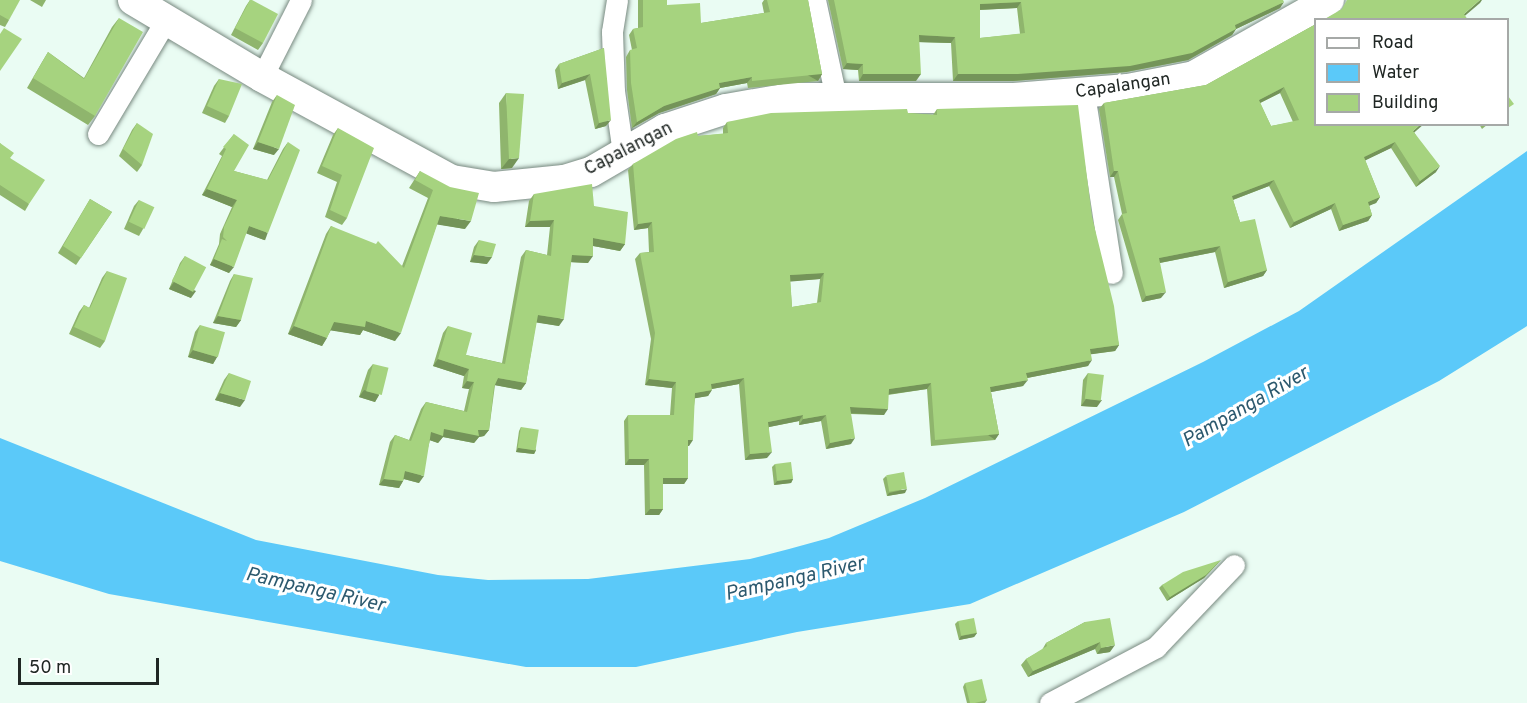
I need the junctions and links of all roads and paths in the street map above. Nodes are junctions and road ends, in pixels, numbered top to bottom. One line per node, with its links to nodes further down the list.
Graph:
1 (133, 0): 6 (street, Capalangan)
2 (302, 0): 7 (street)
3 (617, 0): 11 (street)
4 (815, 0): 9 (street)
5 (1329, 0): 8 (street, Capalangan)
6 (166, 21): 7 (street, Capalangan); 10 (street)
7 (262, 77): 11 (street, Capalangan)
8 (1084, 93): 9 (street, Capalangan); 12 (street)
9 (836, 98): 11 (street, Capalangan)
10 (99, 134)
11 (623, 153)
12 (1112, 273)
13 (1234, 565): 14 (street)
14 (1050, 703)

